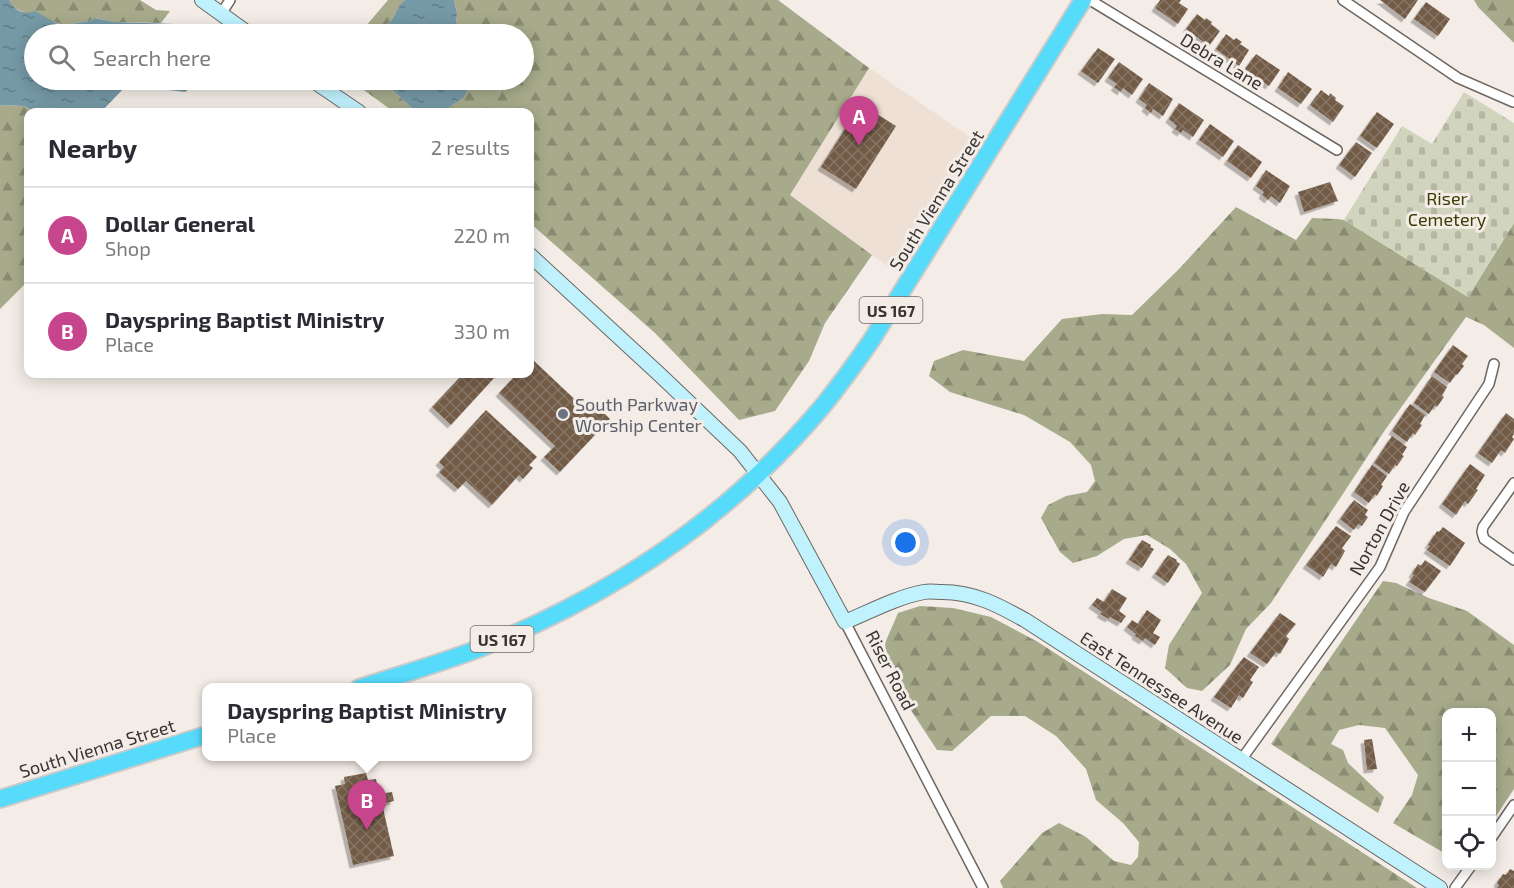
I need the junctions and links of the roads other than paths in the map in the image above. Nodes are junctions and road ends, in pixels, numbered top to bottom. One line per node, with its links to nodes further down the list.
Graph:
1 (202, 0): 6 (main road)
2 (230, 0): 6 (street)
3 (1083, 0): 14 (highway, South Vienna Street / US 167)
4 (1090, 0): 11 (street, Debra Lane)
5 (1343, 0): 9 (street)
6 (221, 14): 7 (main road)
7 (235, 24)
8 (327, 90): 10 (main road)
9 (1513, 102)
10 (353, 108)
11 (1337, 150)
12 (534, 259): 14 (main road, Riser Road)
13 (1494, 364): 20 (street, Norton Drive)
14 (758, 474): 17 (main road, Riser Road); 18 (highway, South Vienna Street / US 167)
15 (1514, 483): 16 (street)
16 (1514, 560)
17 (845, 622): 20 (main road, East Tennessee Avenue); 25 (street, Riser Road)
18 (372, 683)
19 (202, 737): 21 (highway, South Vienna Street)
20 (1240, 760): 26 (main road, East Tennessee Avenue)
21 (0, 799)
22 (1514, 805): 23 (street)
23 (1496, 830)
24 (1468, 870): 27 (street)
25 (983, 888)
26 (1440, 888)
27 (1455, 888)

